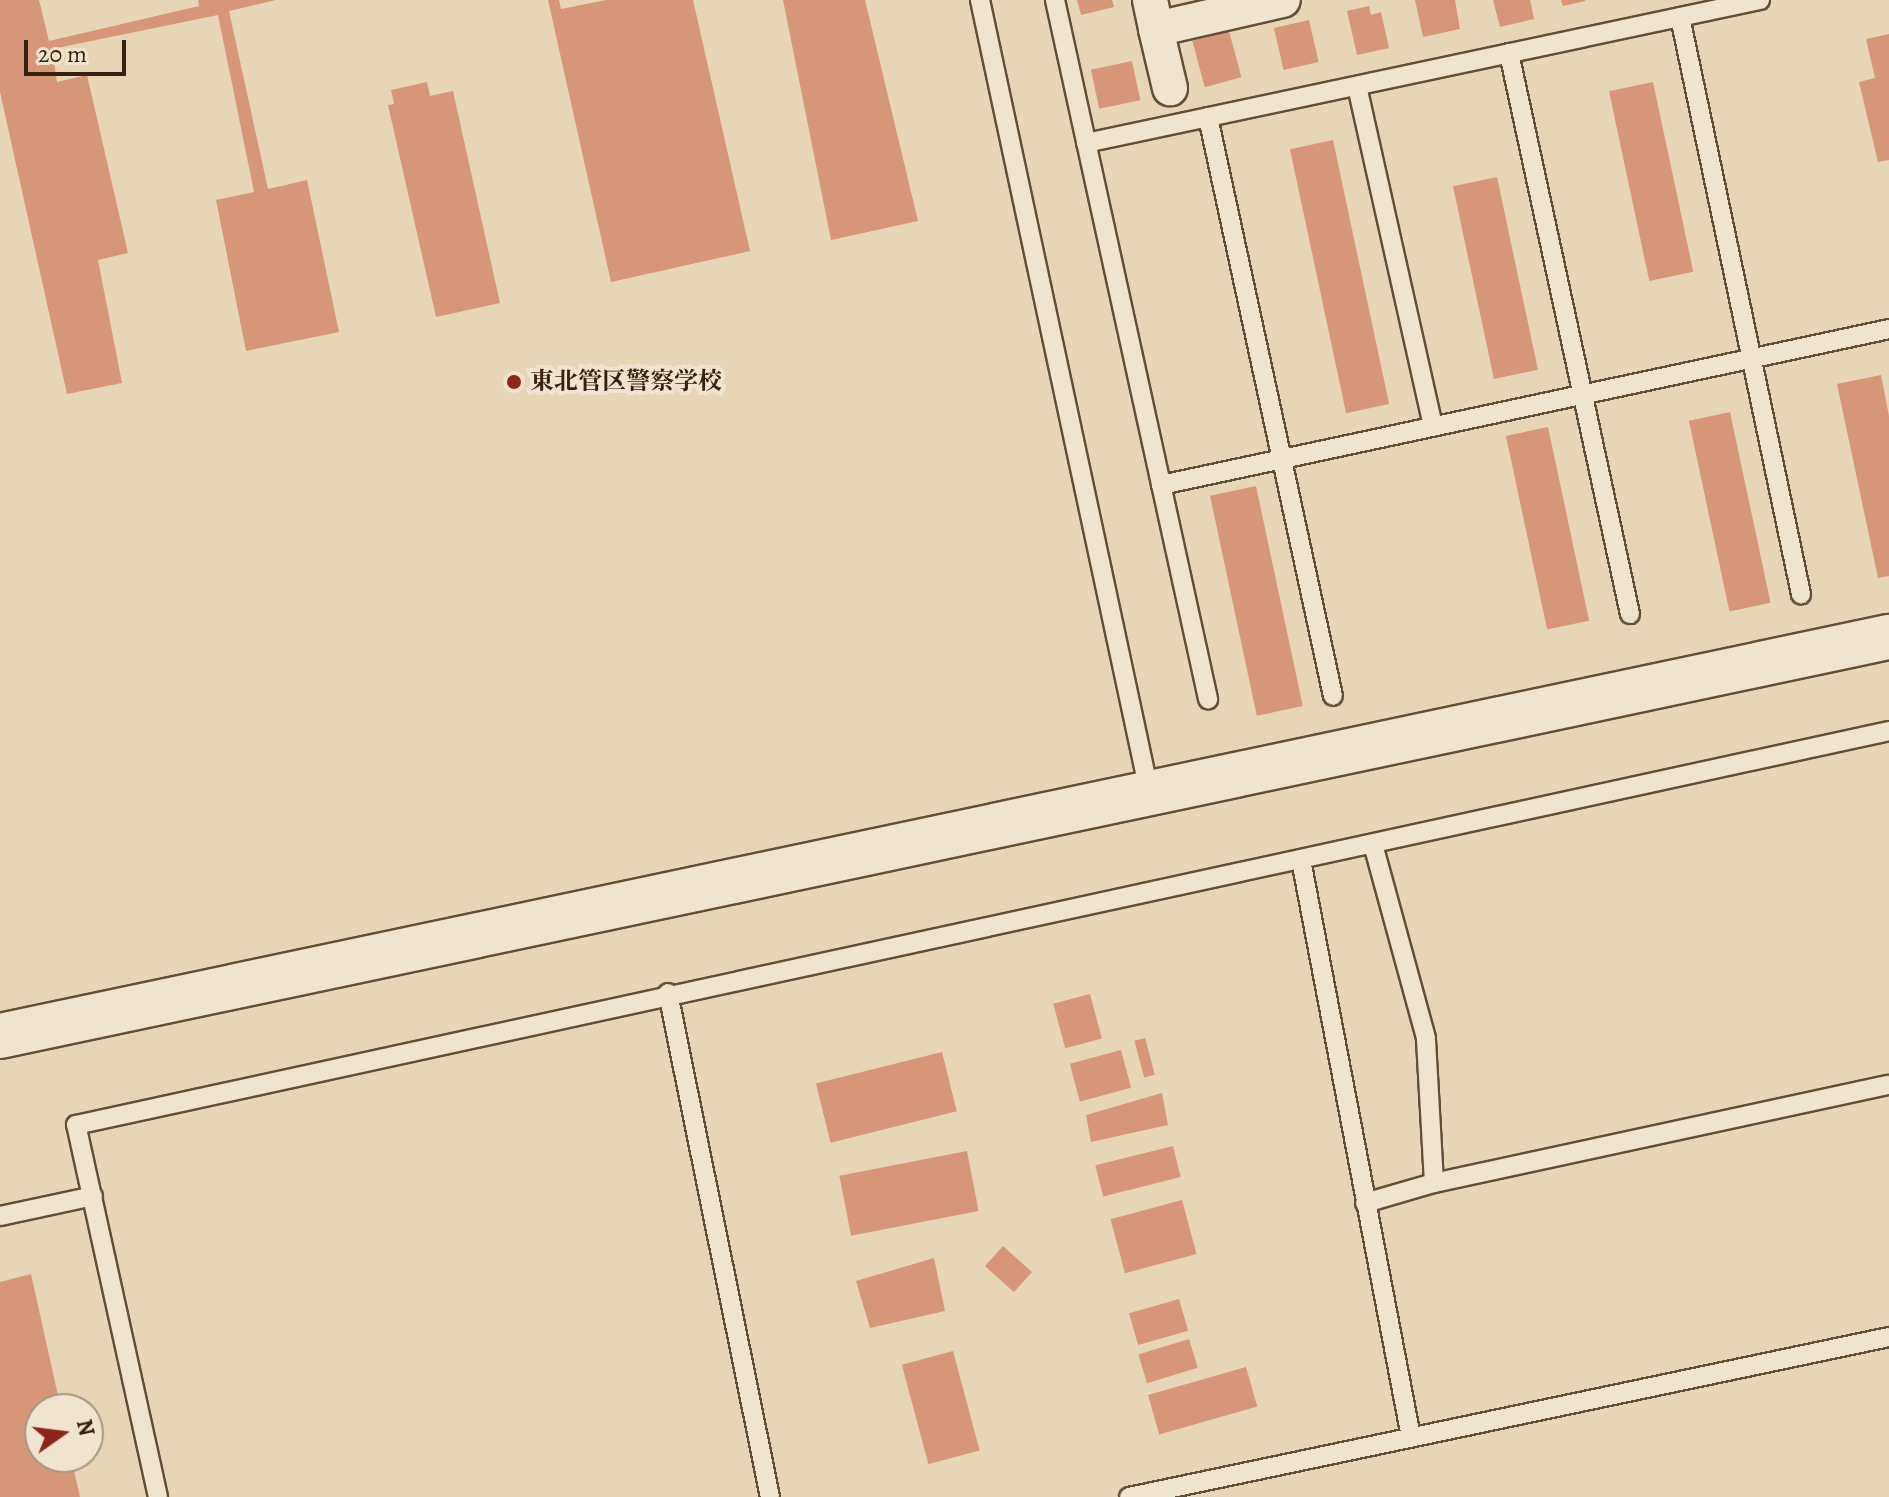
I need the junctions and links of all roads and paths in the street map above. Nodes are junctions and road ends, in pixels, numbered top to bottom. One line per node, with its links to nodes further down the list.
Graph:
1 (980, 0): 24 (lane)
2 (1055, 0): 11 (lane)
3 (1283, 0): 5 (street)
4 (1760, 0): 6 (lane)
5 (1153, 15): 9 (street)
6 (1680, 17): 7 (lane); 13 (lane)
7 (1509, 53): 8 (lane); 14 (lane)
8 (1357, 86): 10 (lane); 15 (lane)
9 (1170, 88)
10 (1208, 117): 11 (lane); 16 (lane)
11 (1086, 143): 17 (lane)
12 (1889, 329): 13 (lane)
13 (1750, 359): 14 (lane); 18 (lane)
14 (1578, 396): 15 (lane); 19 (lane)
15 (1433, 427): 16 (lane)
16 (1284, 459): 17 (lane); 21 (lane)
17 (1161, 485): 22 (lane)
18 (1801, 594)
19 (1630, 614)
20 (1889, 637): 24 (street)
21 (1333, 696)
22 (1208, 699)
23 (1889, 731): 25 (lane)
24 (1149, 791): 28 (street)
25 (1373, 844): 26 (lane); 30 (lane)
26 (1301, 860): 27 (lane); 32 (lane)
27 (668, 993): 31 (lane); 37 (lane)
28 (0, 1036)
29 (1889, 1085): 30 (lane)
30 (1434, 1183): 32 (lane)
31 (93, 1196): 33 (lane); 36 (lane)
32 (1365, 1203): 35 (lane)
33 (0, 1216)
34 (1889, 1337): 35 (lane)
35 (1411, 1437): 38 (lane)
36 (158, 1497)
37 (770, 1497)
38 (1129, 1497)

